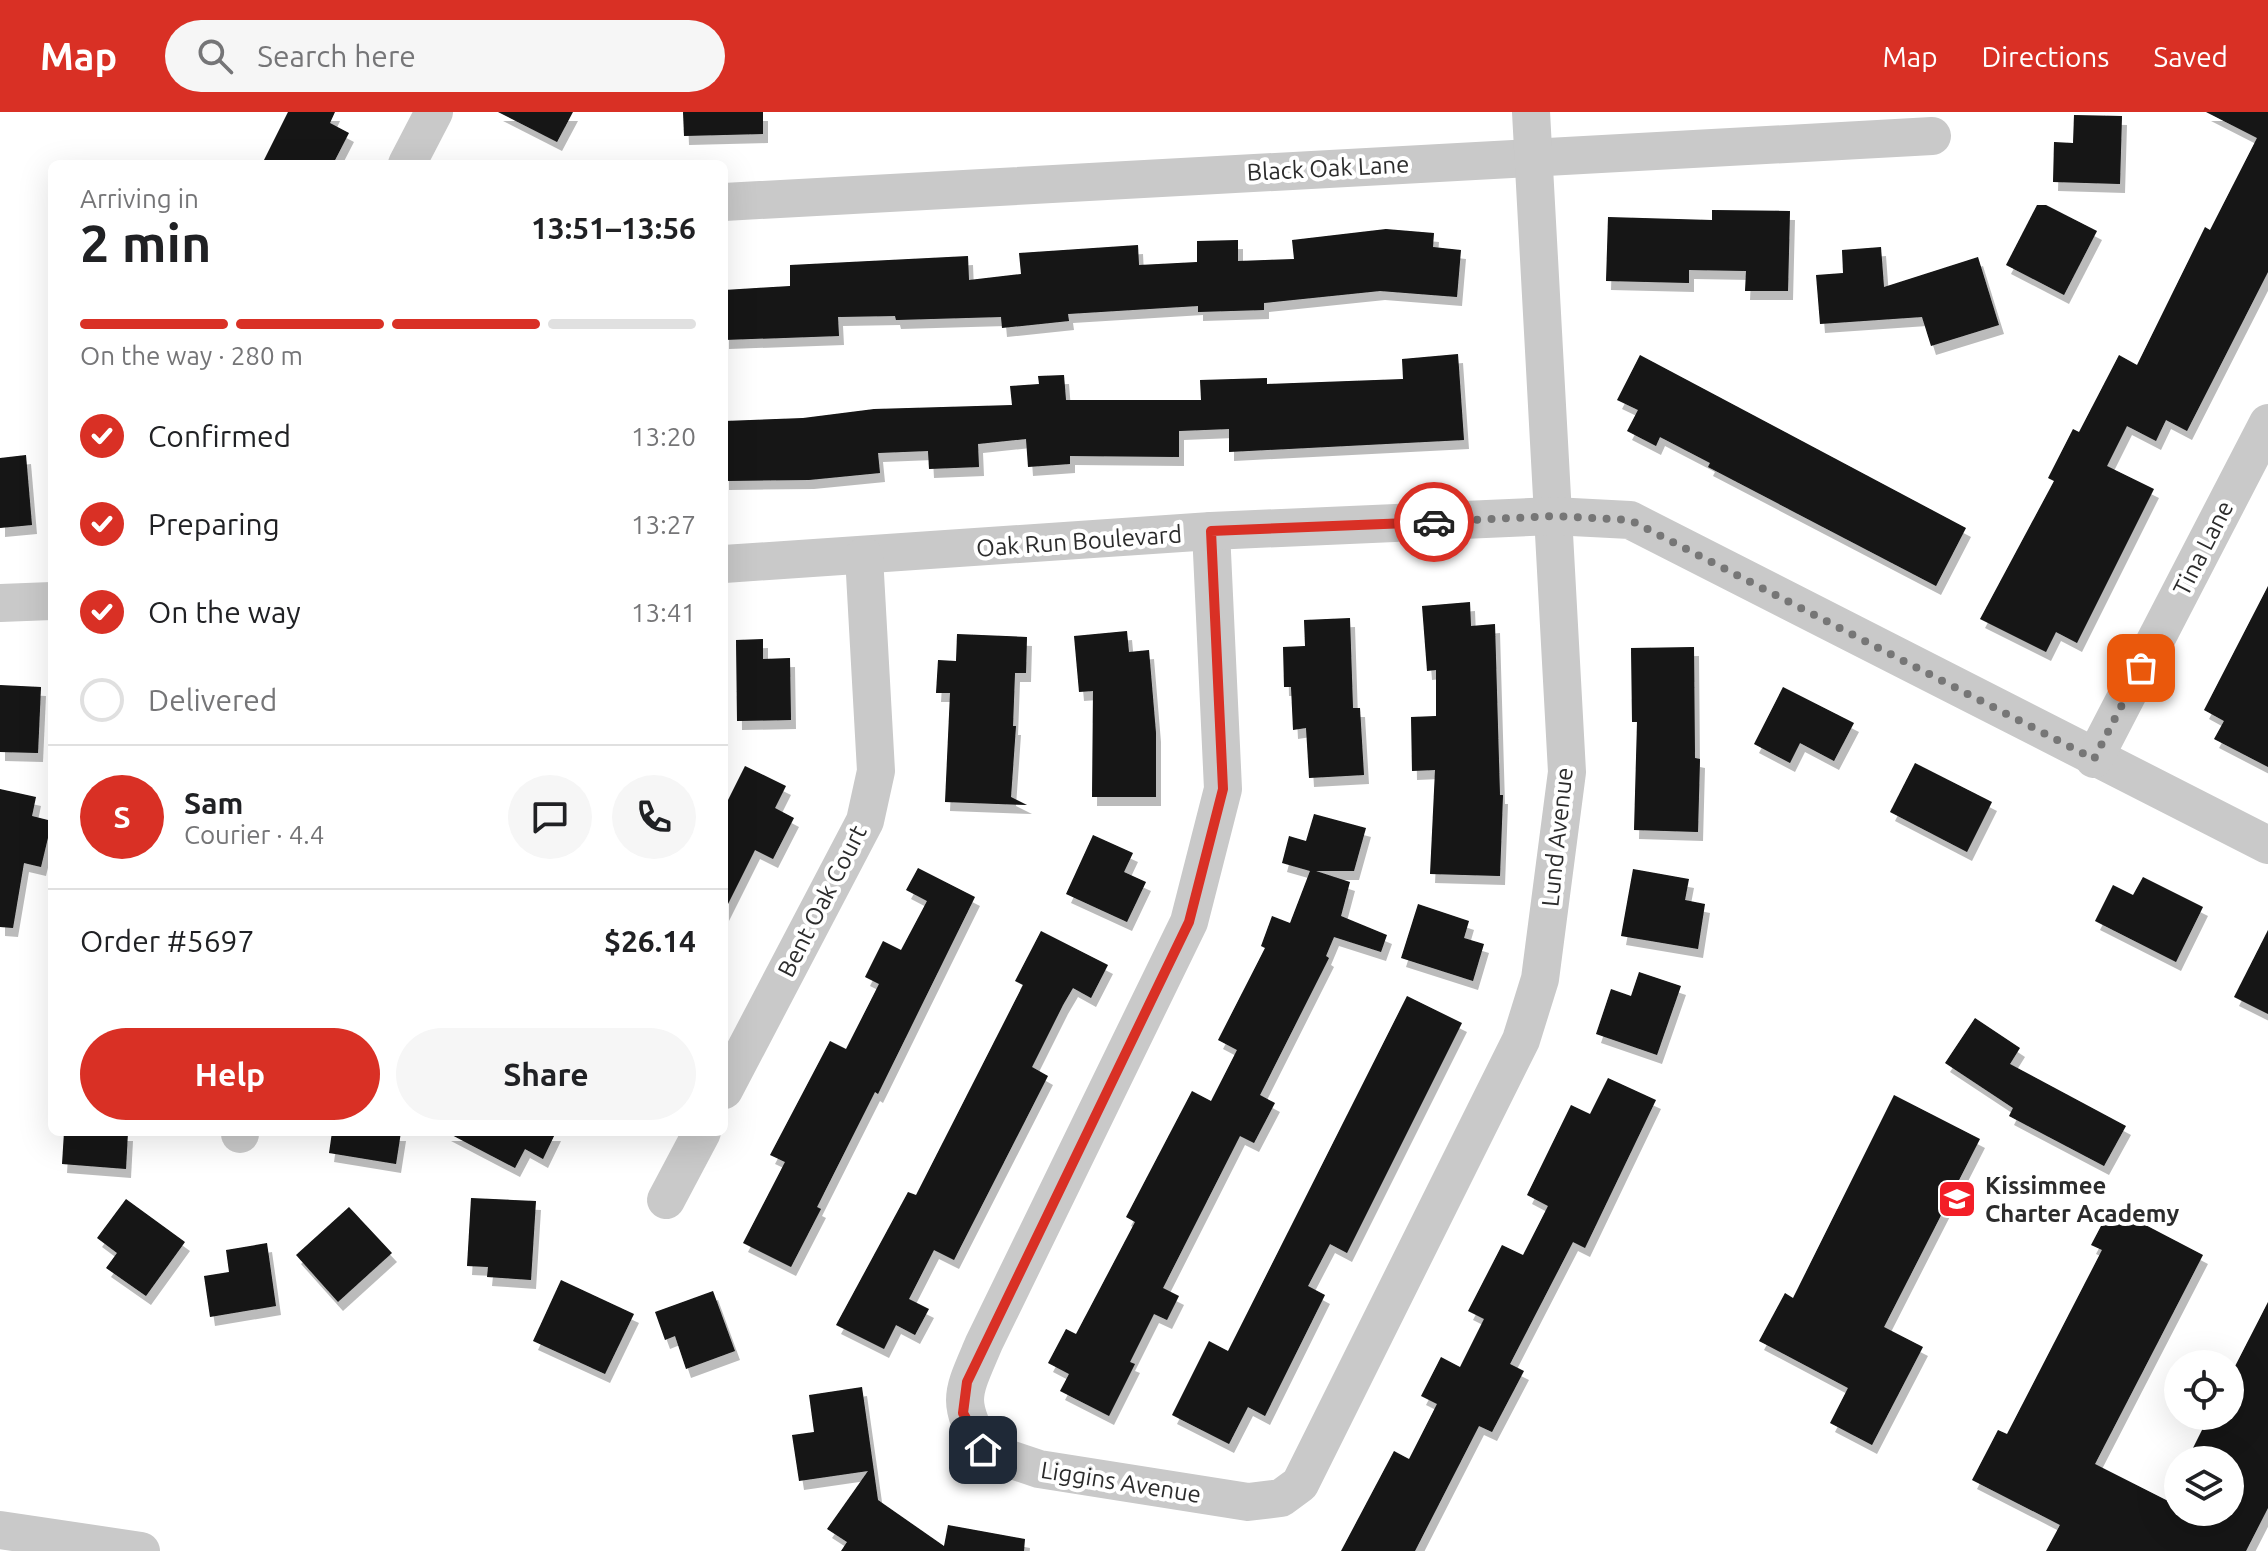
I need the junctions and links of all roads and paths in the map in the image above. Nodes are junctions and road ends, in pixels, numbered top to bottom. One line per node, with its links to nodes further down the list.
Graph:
1 (434, 112): 5 (street)
2 (1531, 112): 4 (street, Lund Avenue)
3 (1932, 136): 4 (street, Black Oak Lane)
4 (1533, 156): 6 (street, Black Oak Lane); 8 (street, Lund Avenue)
5 (411, 160)
6 (728, 202)
7 (2268, 423): 14 (street, Tina Lane)
8 (1553, 516): 9 (street, Oak Run Boulevard); 14 (street, Oak Run Boulevard); 19 (street, Lund Avenue)
9 (1211, 531): 10 (street, Oak Run Boulevard); 19 (street, Liggins Avenue)
10 (864, 556): 11 (street, Oak Run Boulevard); 16 (street, Bent Oak Court)
11 (728, 564)
12 (48, 601): 13 (street)
13 (0, 603)
14 (2094, 759): 15 (street, Oak Run Boulevard)
15 (2268, 845)
16 (728, 1082)
17 (700, 1136): 18 (street)
18 (666, 1200)
19 (1281, 1498)
20 (0, 1530): 21 (street)
21 (141, 1551)

